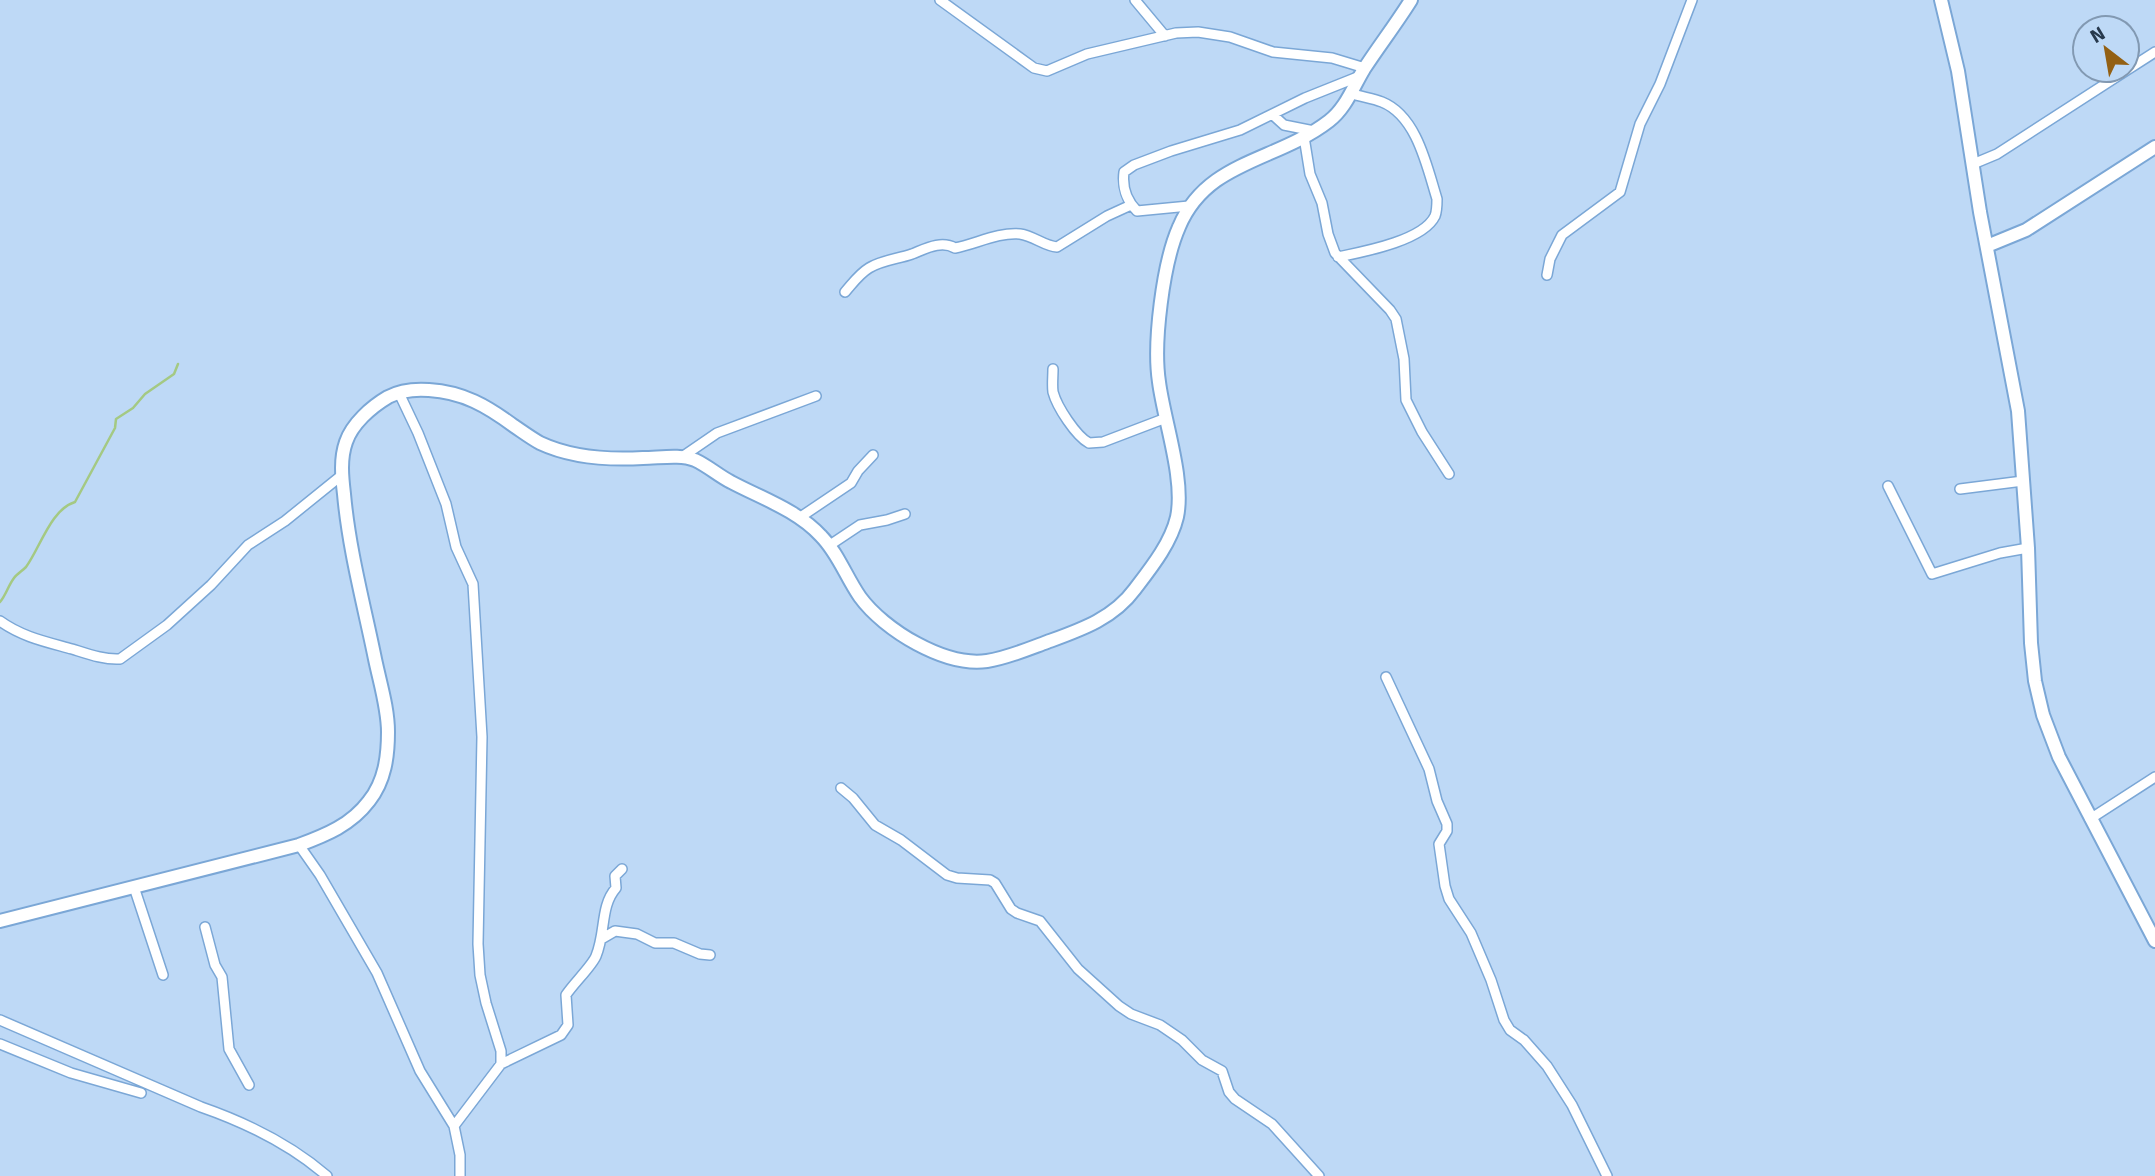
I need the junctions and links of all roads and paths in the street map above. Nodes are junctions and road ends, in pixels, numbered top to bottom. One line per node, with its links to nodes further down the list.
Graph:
1 (940, 0): 6 (street)
2 (1135, 0): 6 (street)
3 (1411, 0): 7 (main road)
4 (1692, 0): 18 (street)
5 (1941, 0): 13 (main road)
6 (1165, 36): 7 (street)
7 (1362, 72): 9 (main road); 10 (street)
8 (2106, 84): 13 (street)
9 (1350, 93): 11 (main road); 17 (street)
10 (1273, 115): 11 (street); 14 (street)
11 (1309, 134): 15 (main road); 17 (street)
12 (2155, 146): 16 (main road)
13 (1973, 164): 16 (main road)
14 (1131, 205): 15 (street); 19 (street)
15 (1189, 206): 23 (main road)
16 (1987, 246): 28 (main road)
17 (1338, 257): 26 (street)
18 (1547, 275)
19 (845, 292)
20 (1053, 369): 23 (street)
21 (399, 393): 25 (main road); 27 (main road); 51 (street)
22 (816, 396): 25 (street)
23 (1166, 418): 33 (main road)
24 (873, 455): 32 (street)
25 (682, 457): 32 (main road)
26 (1449, 474)
27 (342, 475): 35 (street); 40 (main road)
28 (2023, 481): 30 (street); 34 (main road)
29 (1888, 486): 34 (street)
30 (1960, 489)
31 (905, 514): 33 (street)
32 (799, 518): 33 (main road)
33 (830, 545)
34 (2028, 548): 39 (main road)
35 (0, 621)
36 (1386, 677): 58 (street)
37 (2155, 778): 39 (street)
38 (841, 788): 57 (street)
39 (2090, 819): 46 (main road)
40 (299, 845): 42 (main road); 54 (street)
41 (622, 869): 45 (street)
42 (134, 887): 43 (main road); 48 (street)
43 (0, 921)
44 (205, 927): 52 (street)
45 (603, 938): 47 (street); 51 (street)
46 (2155, 941)
47 (710, 955)
48 (163, 975)
49 (0, 1020): 55 (street)
50 (0, 1044): 53 (street)
51 (501, 1064): 54 (street)
52 (249, 1085)
53 (141, 1093)
54 (454, 1126): 56 (street)
55 (327, 1176)
56 (460, 1176)
57 (1318, 1176)
58 (1607, 1176)

